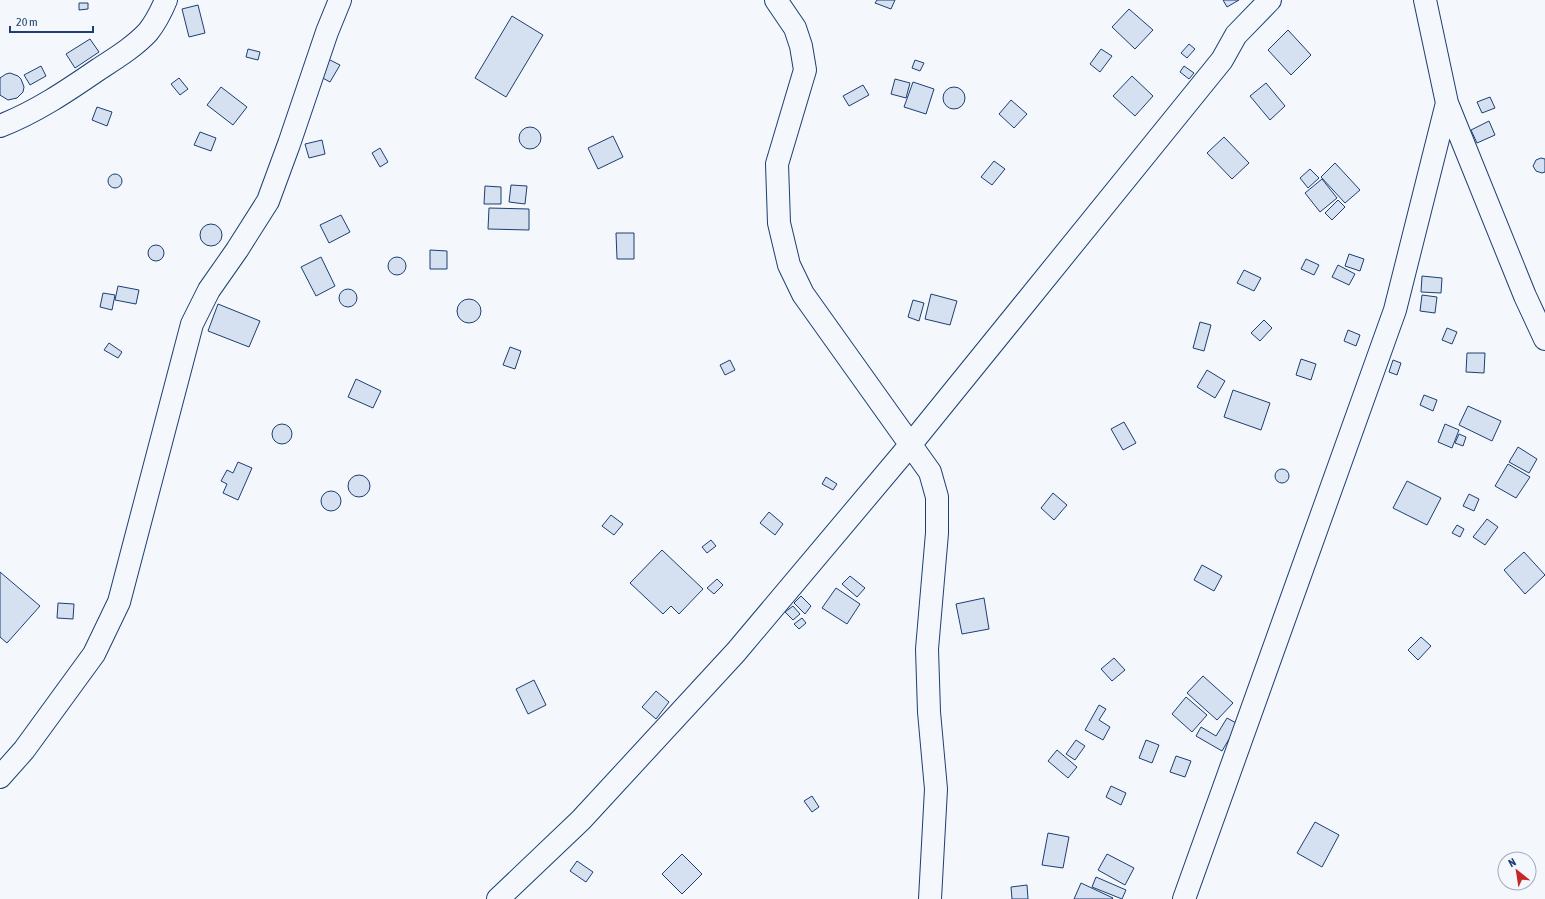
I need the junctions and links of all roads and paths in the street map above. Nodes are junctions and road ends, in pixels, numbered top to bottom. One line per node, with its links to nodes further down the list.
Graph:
1 (166, 0): 7 (street)
2 (340, 0): 10 (street)
3 (776, 0): 9 (street)
4 (1270, 0): 9 (street)
5 (1425, 0): 6 (street)
6 (1447, 103): 8 (street); 13 (street)
7 (0, 126)
8 (1545, 339)
9 (911, 444): 11 (street); 12 (street)
10 (0, 777)
11 (498, 899)
12 (930, 899)
13 (1184, 899)

